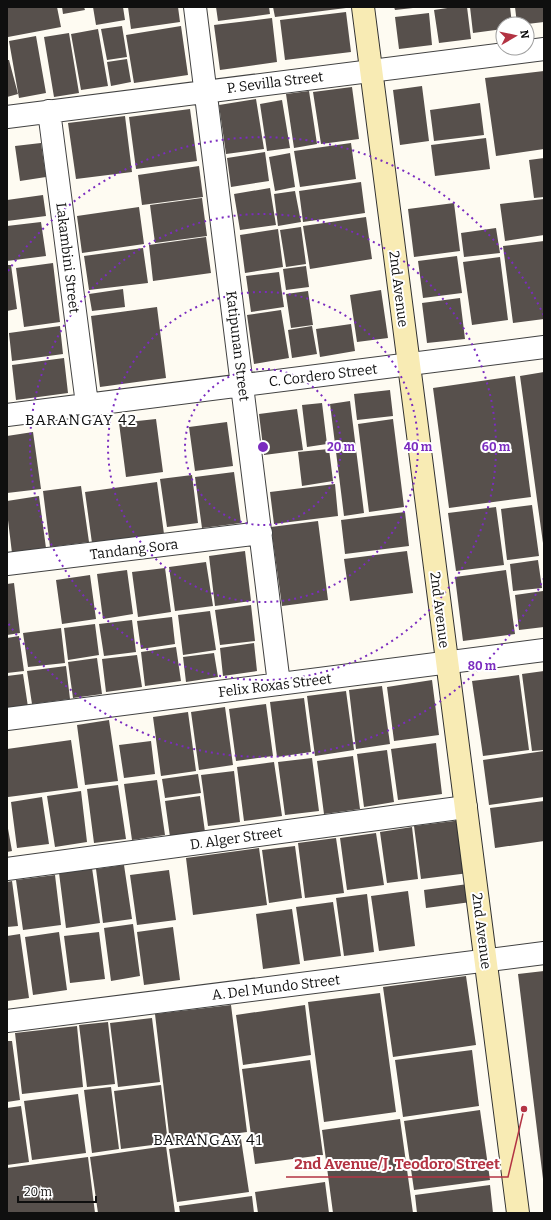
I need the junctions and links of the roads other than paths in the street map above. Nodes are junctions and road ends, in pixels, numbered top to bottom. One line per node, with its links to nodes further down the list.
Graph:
1 (195, 7): 5 (street, Katipunan Street)
2 (363, 7): 4 (street, 2nd Avenue)
3 (544, 49): 4 (street, P. Sevilla Street)
4 (371, 71): 5 (street, P. Sevilla Street); 9 (street, 2nd Avenue)
5 (206, 91): 6 (street, P. Sevilla Street); 10 (street, Katipunan Street)
6 (49, 111): 7 (street, P. Sevilla Street); 11 (street, Lakambini Street)
7 (7, 117)
8 (544, 347): 9 (street, C. Cordero Street)
9 (409, 364): 10 (street, C. Cordero Street); 16 (street, 2nd Avenue)
10 (242, 385): 11 (street, C. Cordero Street); 13 (street, Katipunan Street)
11 (87, 404): 12 (street, C. Cordero Street)
12 (7, 415)
13 (261, 533): 14 (street, Tandang Sora); 17 (street, Katipunan Street)
14 (7, 564)
15 (544, 650): 16 (street, Felix Roxas Street)
16 (447, 663): 17 (street, Felix Roxas Street); 19 (street, 2nd Avenue)
17 (279, 684): 18 (street, Felix Roxas Street)
18 (7, 719)
19 (466, 807): 20 (street, D. Alger Street); 22 (street, 2nd Avenue)
20 (7, 869)
21 (544, 953): 22 (street, A. Del Mundo Street)
22 (486, 961): 23 (street, A. Del Mundo Street); 24 (street, 2nd Avenue)
23 (7, 1021)
24 (518, 1213)

